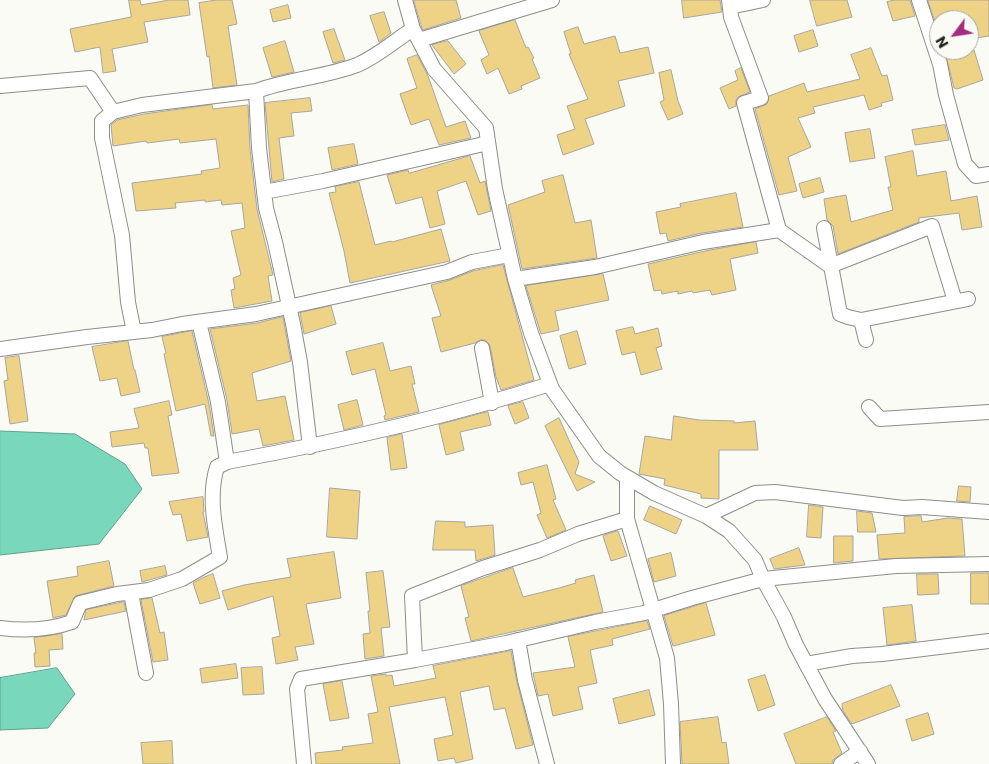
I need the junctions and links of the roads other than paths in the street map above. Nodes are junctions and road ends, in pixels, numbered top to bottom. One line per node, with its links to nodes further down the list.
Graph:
1 (405, 0): 6 (street)
2 (552, 0): 6 (street)
3 (763, 0): 5 (street)
4 (919, 0): 11 (street)
5 (730, 4): 14 (street)
6 (416, 35): 8 (street); 10 (street)
7 (0, 86): 9 (street)
8 (256, 91): 9 (street); 12 (street)
9 (113, 112): 21 (street)
10 (488, 143): 12 (street); 15 (street)
11 (989, 174)
12 (264, 192): 18 (street)
13 (824, 228): 16 (street)
14 (779, 230): 16 (street); 17 (street)
15 (509, 255): 17 (street); 18 (street)
16 (830, 266): 19 (street); 19 (street)
17 (515, 279): 25 (street)
18 (289, 306): 20 (street); 29 (street)
19 (861, 320): 22 (street)
20 (199, 322): 21 (street); 30 (street)
21 (134, 332): 24 (street)
22 (866, 340)
23 (482, 348): 26 (street)
24 (0, 349)
25 (550, 384): 26 (street); 31 (street)
26 (492, 403): 29 (street)
27 (869, 407): 28 (street)
28 (989, 412)
29 (310, 446): 30 (street)
30 (227, 462): 37 (street)
31 (628, 478): 33 (street); 34 (street)
32 (989, 512): 33 (street)
33 (706, 516): 36 (street)
34 (627, 519): 38 (street); 42 (street)
35 (989, 564): 36 (street)
36 (763, 579): 38 (street); 43 (street)
37 (131, 593): 39 (street); 44 (street)
38 (653, 610): 40 (street); 48 (street)
39 (0, 628)
40 (518, 640): 42 (street); 47 (street)
41 (989, 641): 43 (street)
42 (415, 660): 46 (street)
43 (806, 664): 45 (street)
44 (146, 672)
45 (860, 751): 49 (street); 50 (street)
46 (304, 764)
47 (547, 764)
48 (673, 764)
49 (840, 764)
50 (868, 764)

